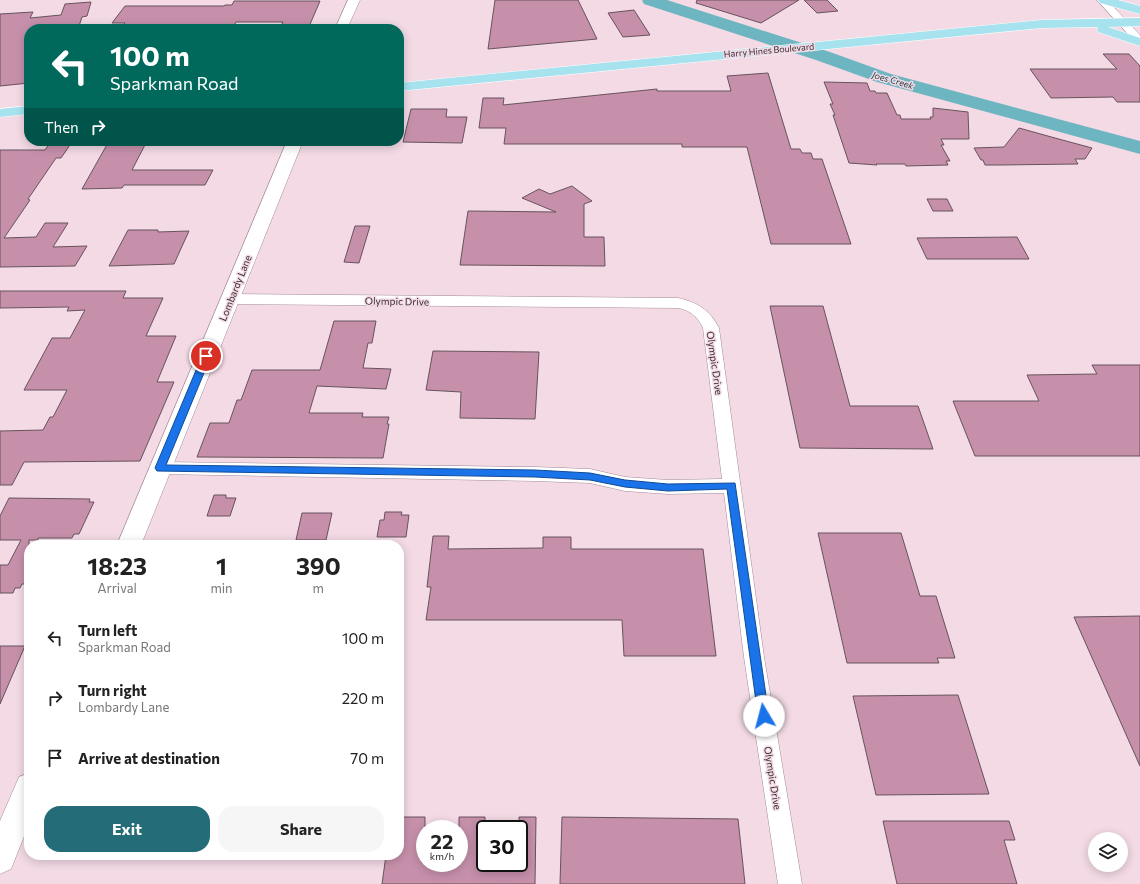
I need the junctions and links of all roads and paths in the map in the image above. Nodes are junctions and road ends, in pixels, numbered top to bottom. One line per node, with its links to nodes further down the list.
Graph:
1 (354, 0): 7 (main road)
2 (1103, 0): 4 (main road); 5 (street)
3 (1083, 11): 5 (main road, Harry Hines Boulevard); 8 (main road, Harry Hines Boulevard); 9 (main road)
4 (1140, 12): 5 (main road, Harry Hines Boulevard)
5 (1118, 18): 6 (main road, Harry Hines Boulevard); 9 (street)
6 (1140, 22)
7 (344, 24)
8 (899, 32): 10 (main road, Harry Hines Boulevard); 10 (main road, Harry Hines Boulevard)
9 (1140, 41)
10 (742, 45): 11 (main road, Harry Hines Boulevard)
11 (617, 59): 12 (main road, Harry Hines Boulevard); 13 (main road, Harry Hines Boulevard)
12 (404, 75)
13 (404, 86)
14 (24, 111): 15 (main road)
15 (0, 113)
16 (24, 123): 17 (main road)
17 (0, 125)
18 (293, 146): 19 (main road, Lombardy Lane)
19 (230, 299): 20 (main road, Lombardy Lane); 21 (street, Olympic Drive)
20 (160, 468): 21 (street); 22 (main road, Lombardy Lane)
21 (731, 486): 26 (street, Olympic Drive)
22 (130, 540)
23 (24, 794): 24 (main road)
24 (8, 816): 25 (main road)
25 (0, 858)
26 (790, 884)

